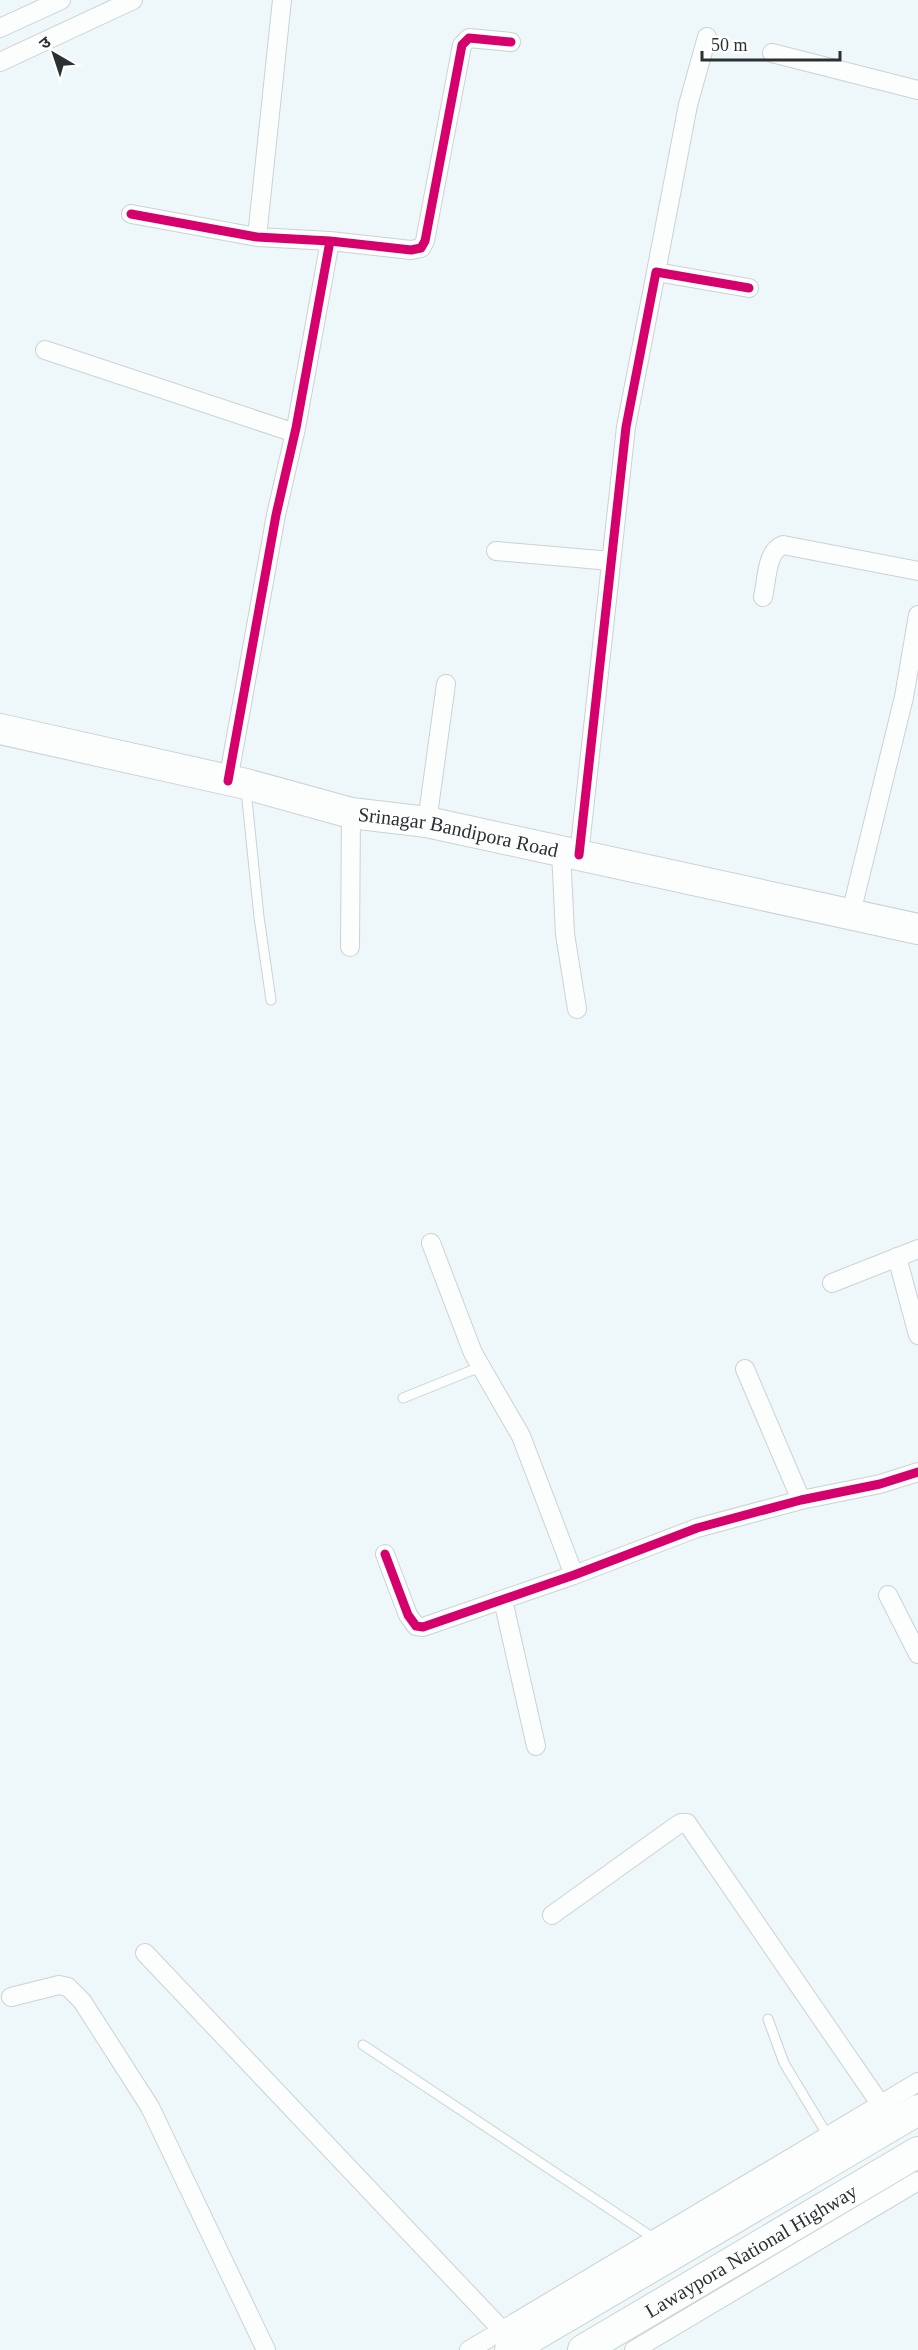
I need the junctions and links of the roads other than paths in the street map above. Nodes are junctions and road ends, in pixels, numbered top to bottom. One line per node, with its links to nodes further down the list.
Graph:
1 (133, 0): 4 (street)
2 (282, 0): 12 (street)
3 (24, 8): 4 (street); 5 (street)
4 (61, 13): 9 (street)
5 (0, 28)
6 (707, 37): 14 (street)
7 (511, 42): 13 (street)
8 (772, 53): 10 (street)
9 (0, 62)
10 (918, 90)
11 (131, 214): 12 (street)
12 (257, 237): 13 (street)
13 (330, 241): 17 (street)
14 (656, 272): 15 (street); 19 (street)
15 (749, 288)
16 (45, 350): 17 (street)
17 (295, 433): 26 (street)
18 (496, 550): 19 (street)
19 (611, 561): 29 (street)
20 (918, 571): 21 (street)
21 (763, 597)
22 (918, 615): 24 (street)
23 (446, 684): 28 (street)
24 (911, 698): 30 (street)
25 (0, 729): 26 (highway, Srinagar Bandipora Road)
26 (237, 783): 27 (highway, Srinagar Bandipora Road); 33 (lane)
27 (351, 813): 28 (highway, Srinagar Bandipora Road); 32 (street)
28 (427, 822): 29 (highway, Srinagar Bandipora Road)
29 (570, 853): 30 (highway, Srinagar Bandipora Road); 34 (street)
30 (851, 913): 31 (highway, Srinagar Bandipora Road)
31 (918, 929)
32 (351, 947)
33 (272, 1000)
34 (577, 1009)
35 (431, 1244): 40 (street)
36 (918, 1250): 37 (street)
37 (897, 1257): 38 (street); 39 (street)
38 (832, 1283)
39 (918, 1335)
40 (480, 1366): 42 (lane); 46 (street)
41 (746, 1369): 44 (street)
42 (403, 1398)
43 (918, 1472): 44 (street)
44 (801, 1500): 46 (street)
45 (385, 1554): 48 (street)
46 (574, 1575): 48 (street)
47 (888, 1595): 49 (street)
48 (503, 1600): 50 (street)
49 (918, 1654)
50 (536, 1746)
51 (552, 1915): 57 (street)
52 (145, 1953): 63 (street)
53 (11, 1997): 64 (street)
54 (768, 2019): 59 (lane)
55 (363, 2045): 62 (lane)
56 (918, 2082): 57 (street)
57 (881, 2105): 59 (street)
58 (918, 2110): 63 (highway)
59 (828, 2136): 62 (street)
60 (918, 2152): 66 (highway, Lawaypora National Highway)
61 (918, 2181): 67 (street)
62 (655, 2239): 63 (street)
63 (506, 2340): 65 (street)
64 (266, 2350)
65 (469, 2350)
66 (583, 2350)
67 (634, 2350)

